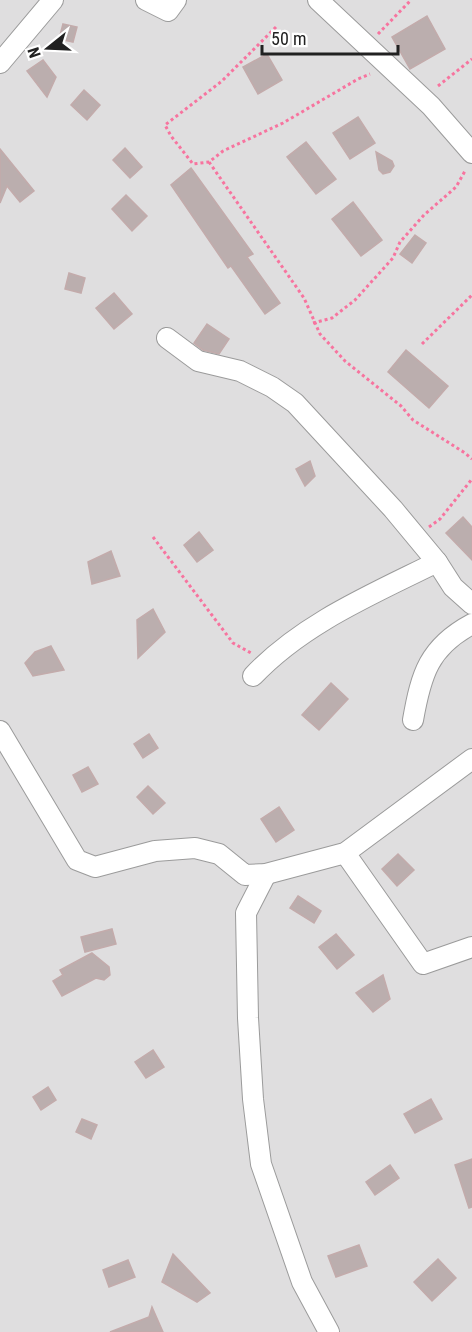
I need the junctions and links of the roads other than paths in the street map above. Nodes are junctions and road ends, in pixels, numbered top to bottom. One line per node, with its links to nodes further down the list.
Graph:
1 (54, 0): 5 (street)
2 (146, 0): 3 (street)
3 (176, 0)
4 (318, 0): 6 (street)
5 (0, 63)
6 (469, 161)
7 (167, 338): 8 (street)
8 (436, 562): 9 (street); 11 (street)
9 (472, 604)
10 (472, 624): 12 (street)
11 (253, 676)
12 (413, 720)
13 (0, 731): 16 (street)
14 (472, 759): 15 (street)
15 (345, 852): 16 (street); 17 (street)
16 (266, 874): 18 (street)
17 (472, 947)
18 (329, 1332)

